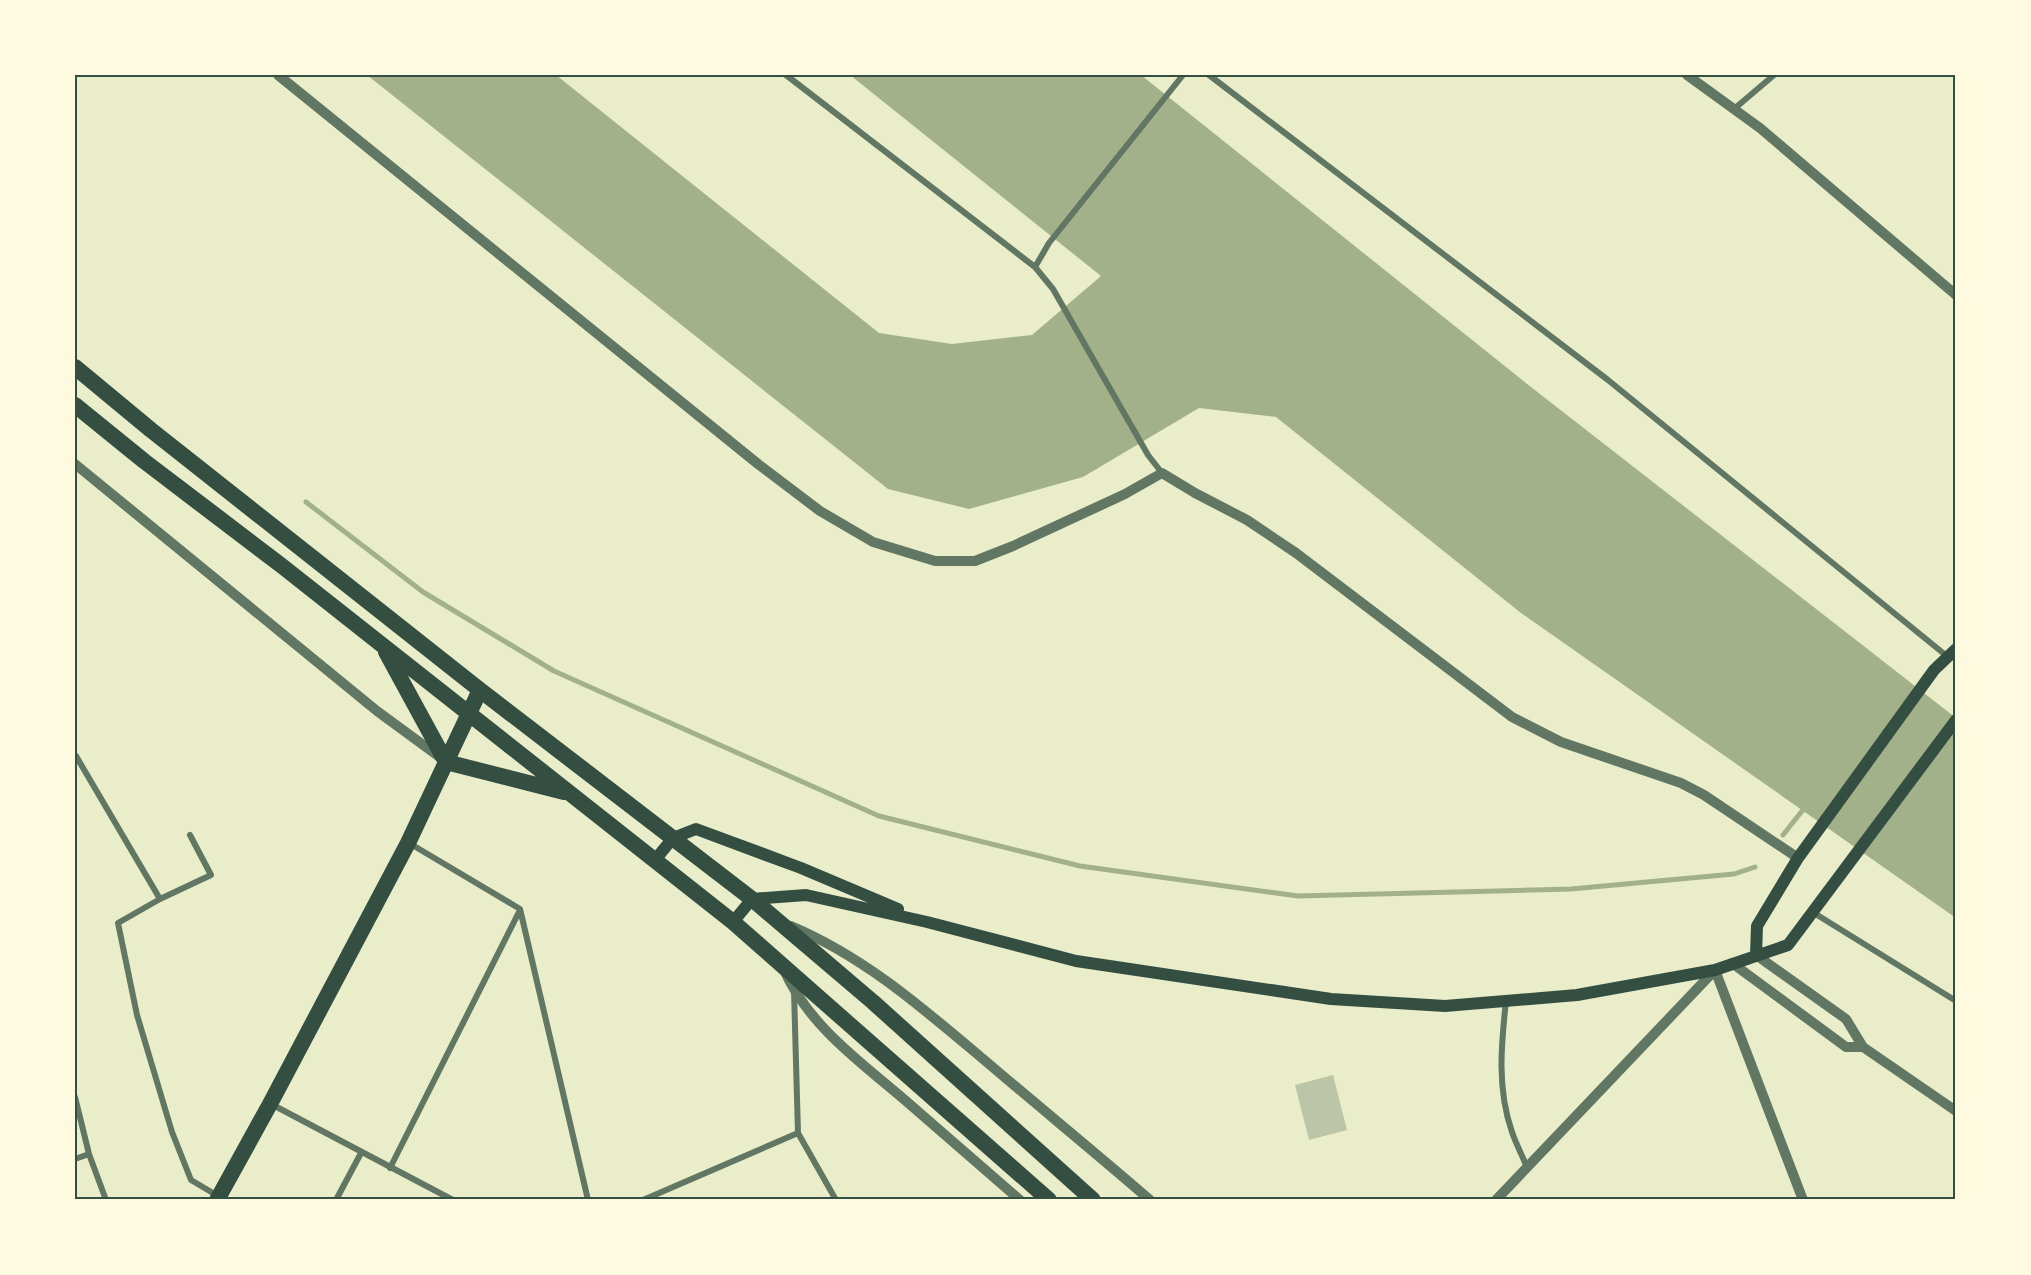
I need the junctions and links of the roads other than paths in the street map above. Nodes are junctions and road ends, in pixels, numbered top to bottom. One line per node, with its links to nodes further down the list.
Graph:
1 (278, 75): 13 (street)
2 (786, 75): 8 (street)
3 (1183, 75): 8 (street)
4 (1209, 75): 15 (street)
5 (1774, 75): 7 (street)
6 (1695, 77): 7 (street)
7 (1734, 109): 9 (street)
8 (1035, 267): 13 (street)
9 (1956, 295)
10 (75, 367): 16 (highway)
11 (75, 405): 14 (highway)
12 (75, 464): 20 (street)
13 (1162, 473): 25 (street)
14 (383, 646): 17 (highway); 20 (highway)
15 (1952, 653): 25 (main road)
16 (480, 690): 17 (highway); 23 (highway)
17 (469, 714): 20 (highway); 21 (highway)
18 (1956, 720): 30 (main road)
19 (76, 756): 27 (street)
20 (446, 762): 21 (highway); 24 (highway)
21 (572, 794): 26 (highway)
22 (190, 835): 27 (street)
23 (673, 838): 26 (main road); 28 (highway); 33 (main road)
24 (408, 843): 29 (street); 43 (highway)
25 (1798, 858): 34 (main road)
26 (655, 860): 31 (highway)
27 (160, 899): 52 (street)
28 (752, 899): 31 (main road); 32 (highway); 33 (main road)
29 (520, 909): 50 (street); 56 (street)
30 (1814, 913): 34 (main road); 40 (street)
31 (733, 922): 36 (highway)
32 (780, 922): 61 (highway); 62 (street)
33 (927, 922): 39 (main road)
34 (1756, 955): 35 (main road); 41 (street)
35 (1732, 963): 37 (main road); 41 (street)
36 (782, 964): 38 (street); 60 (highway)
37 (1715, 970): 39 (main road); 49 (street); 64 (street)
38 (794, 991): 45 (street); 59 (street)
39 (1506, 1001): 49 (street)
40 (1956, 1001)
41 (1863, 1047): 44 (street)
42 (75, 1097): 47 (street)
43 (270, 1104): 46 (street); 52 (highway)
44 (1956, 1111)
45 (798, 1133): 51 (street); 58 (street)
46 (361, 1153): 50 (street); 54 (street)
47 (89, 1154): 48 (street); 53 (street)
48 (75, 1160)
49 (1527, 1167): 63 (street)
50 (390, 1168): 55 (street)
51 (658, 1197): 57 (street)
52 (218, 1198)
53 (106, 1200)
54 (336, 1200)
55 (453, 1200)
56 (588, 1200)
57 (643, 1200)
58 (837, 1200)
59 (1020, 1200)
60 (1049, 1200)
61 (1093, 1200)
62 (1150, 1200)
63 (1496, 1200)
64 (1803, 1200)

